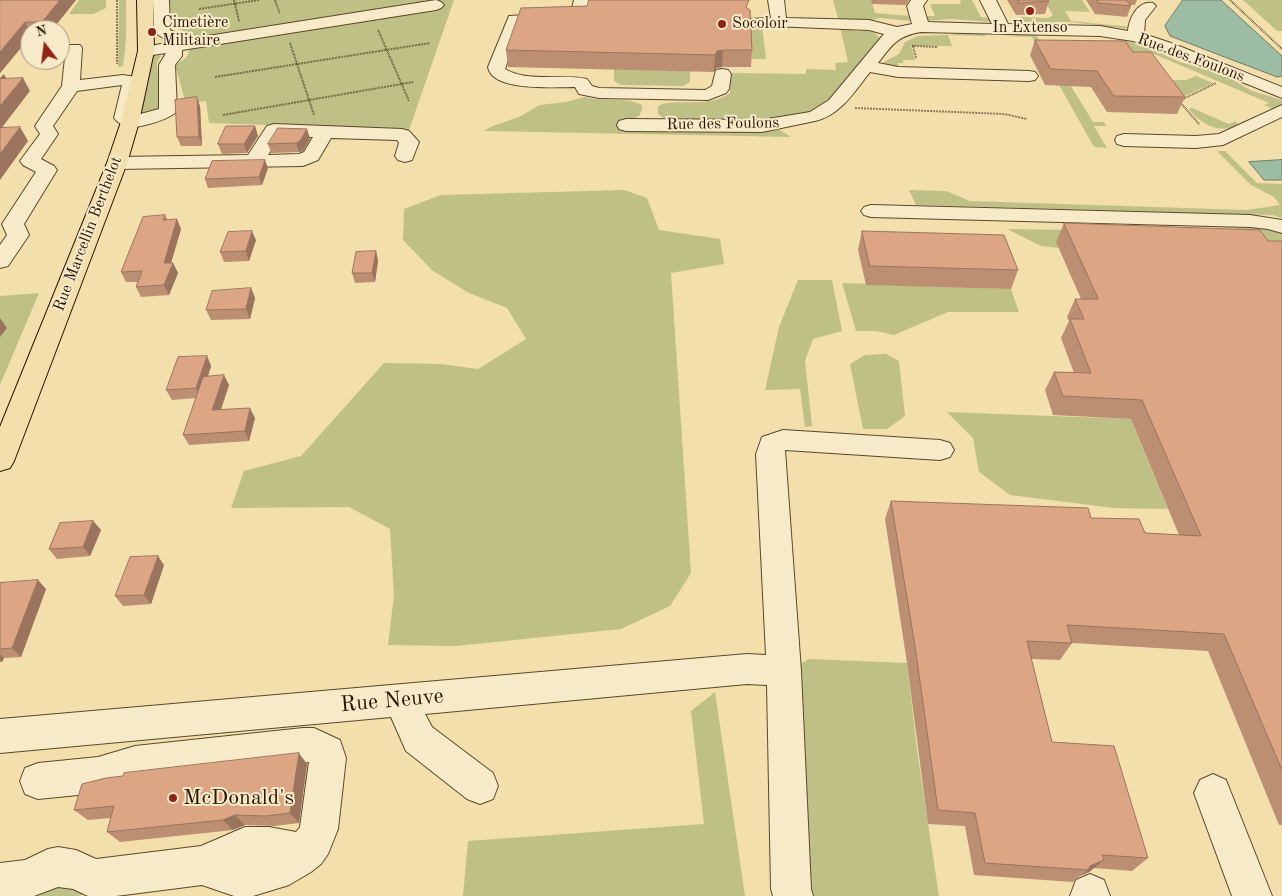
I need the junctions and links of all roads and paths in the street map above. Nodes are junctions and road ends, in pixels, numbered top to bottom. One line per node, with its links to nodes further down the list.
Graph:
1 (117, 0): 45 (path)
2 (130, 0): 19 (main road)
3 (145, 0): 36 (main road, Rue Marcellin Berthelot)
4 (161, 0): 31 (street)
5 (234, 0): 13 (path)
6 (259, 0): 13 (path)
7 (275, 0): 25 (path)
8 (582, 0): 50 (street)
9 (776, 0): 21 (street)
10 (919, 0): 22 (street)
11 (988, 0): 23 (street)
12 (1230, 0): 35 (path)
13 (234, 4): 16 (path); 24 (path)
14 (436, 5): 17 (street)
15 (1148, 6): 27 (street)
16 (199, 9)
17 (372, 15): 25 (street); 37 (path)
18 (1070, 15): 27 (street)
19 (130, 20)
20 (754, 22): 21 (street)
21 (779, 23): 28 (street)
22 (921, 27): 23 (street, Rue des Foulons); 28 (street, Rue des Foulons)
23 (996, 28): 26 (street, Rue des Foulons); 32 (street)
24 (240, 29)
25 (285, 29): 31 (street); 38 (path)
26 (1038, 29): 27 (street, Rue des Foulons); 30 (street)
27 (1136, 29): 49 (street, Rue des Foulons)
28 (897, 32): 39 (street, Rue des Foulons)
29 (430, 43): 37 (path)
30 (1100, 45)
31 (173, 46): 36 (street); 57 (street)
32 (996, 46)
33 (938, 47): 40 (path)
34 (74, 48): 48 (street)
35 (1282, 49)
36 (138, 50): 45 (main road, Rue Marcellin Berthelot); 57 (main road, Rue Marcellin Berthelot)
37 (387, 50): 38 (path); 47 (path)
38 (297, 64): 43 (path); 51 (path)
39 (867, 66): 40 (street); 53 (street, Rue des Foulons)
40 (920, 73): 42 (street)
41 (722, 74): 50 (street)
42 (1029, 76)
43 (215, 77)
44 (1211, 78): 62 (path)
45 (119, 81): 48 (street); 63 (street); 69 (main road, Rue Marcellin Berthelot)
46 (413, 82): 47 (path)
47 (402, 84): 51 (path); 52 (path)
48 (71, 86): 68 (street)
49 (1282, 92)
50 (651, 94): 60 (street)
51 (309, 100): 55 (path); 58 (path)
52 (410, 101)
53 (835, 104): 56 (path); 60 (street, Rue des Foulons)
54 (1282, 110): 62 (street)
55 (223, 115)
56 (1027, 119)
57 (130, 122): 63 (main road, Rue Marcellin Berthelot)
58 (321, 125): 64 (street); 65 (street); 65 (street)
59 (626, 125): 60 (street, Rue des Foulons)
60 (649, 125)
61 (1124, 140): 62 (street)
62 (1211, 140)
63 (119, 154): 65 (street); 71 (main road, Rue Marcellin Berthelot)
64 (405, 156)
65 (255, 160)
66 (870, 211): 67 (street)
67 (1282, 226)
68 (0, 261)
69 (0, 432)
70 (940, 450): 72 (street)
71 (0, 461)
72 (784, 671): 73 (street, Rue Neuve); 79 (street)
73 (401, 700): 74 (street, Rue Neuve); 76 (street)
74 (0, 736)
75 (38, 781): 78 (street)
76 (480, 786)
77 (1213, 792): 80 (street)
78 (3, 882)
79 (793, 896)
80 (1252, 896)

